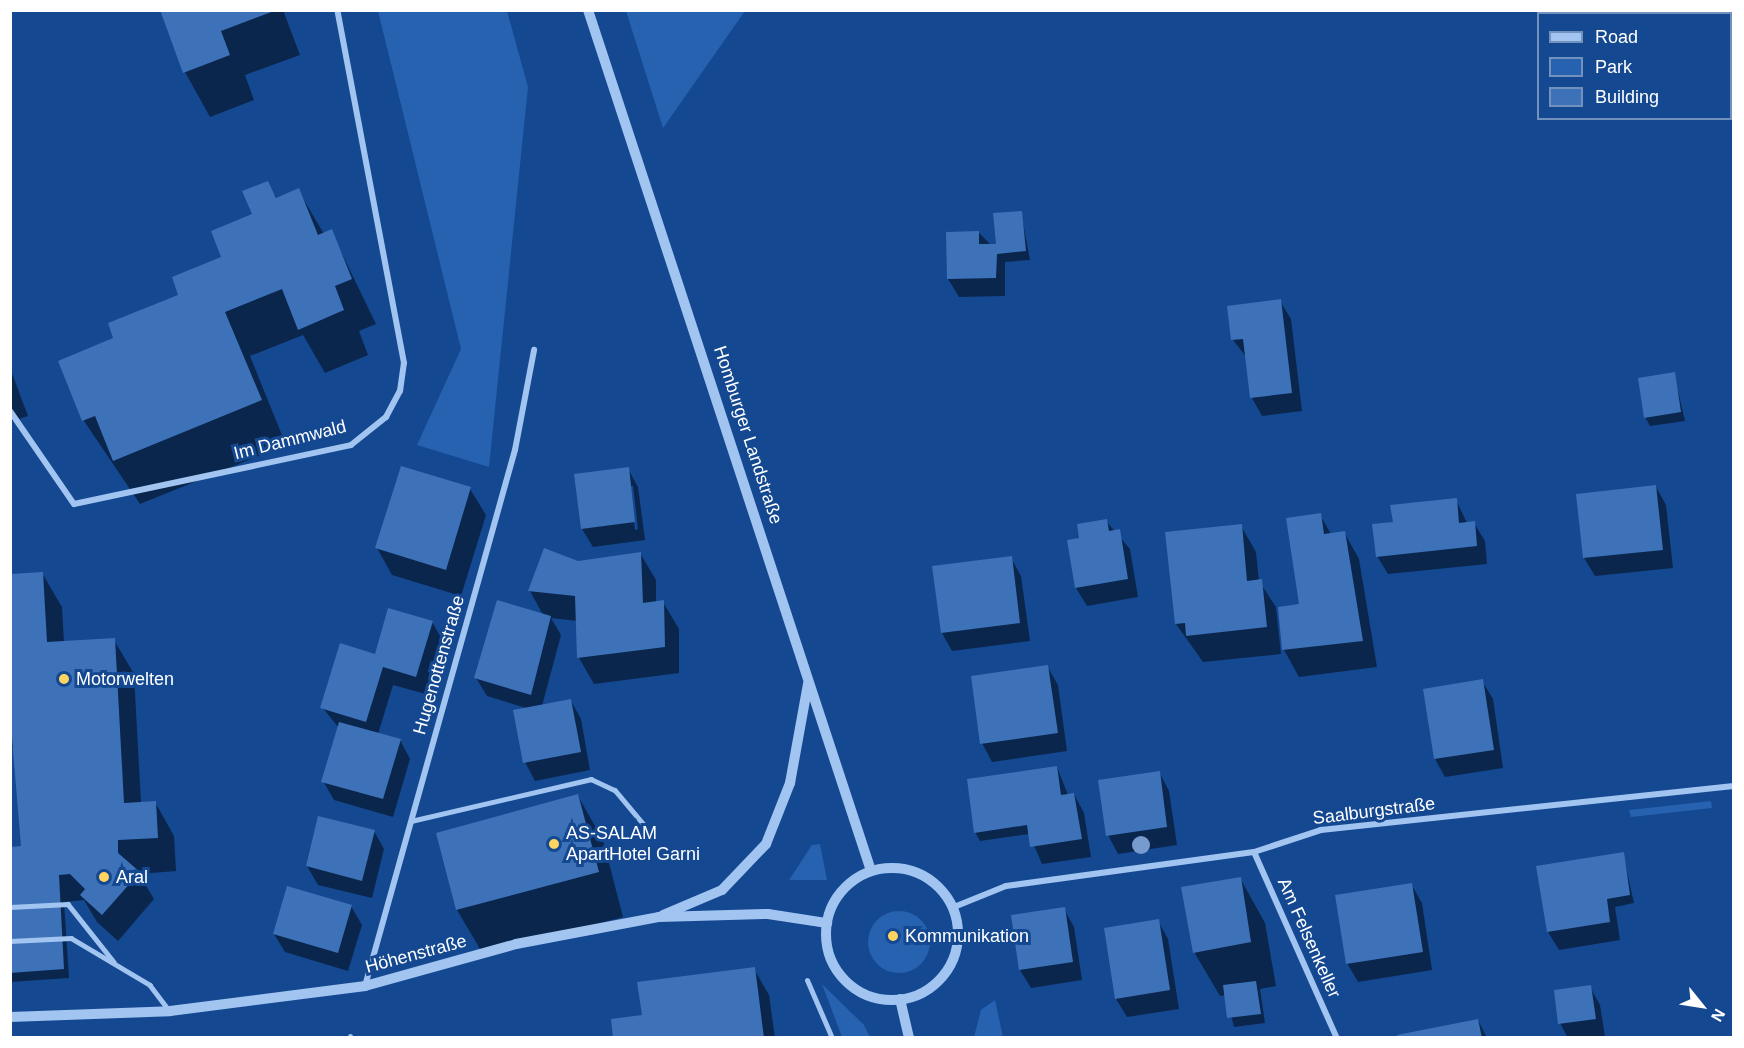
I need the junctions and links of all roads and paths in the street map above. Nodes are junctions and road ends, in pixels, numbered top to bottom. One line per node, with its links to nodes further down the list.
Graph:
1 (337, 10): 4 (street, Im Dammwald)
2 (588, 10): 5 (street, Homburger Landstraße)
3 (534, 350): 7 (street, Hugenottenstraße)
4 (10, 411)
5 (809, 681): 10 (street, Homburger Landstraße); 13 (street)
6 (1734, 786): 9 (street, Saalburgstraße)
7 (411, 821): 8 (lane); 18 (street, Hugenottenstraße)
8 (646, 827)
9 (1254, 852): 12 (street, Saalburgstraße); 24 (street, Am Felsenkeller)
10 (871, 871): 12 (street); 14 (street)
11 (10, 907): 16 (lane)
12 (954, 907): 19 (street)
13 (659, 917): 14 (street, Höhenstraße); 18 (street, Höhenstraße)
14 (827, 923): 19 (street)
15 (10, 941): 16 (lane)
16 (116, 964): 20 (lane)
17 (807, 980): 22 (street)
18 (365, 986): 20 (street, Höhenstraße)
19 (900, 999): 23 (street)
20 (170, 1011): 21 (street, Höhenstraße)
21 (10, 1017)
22 (832, 1038)
23 (909, 1038)
24 (1337, 1038)

